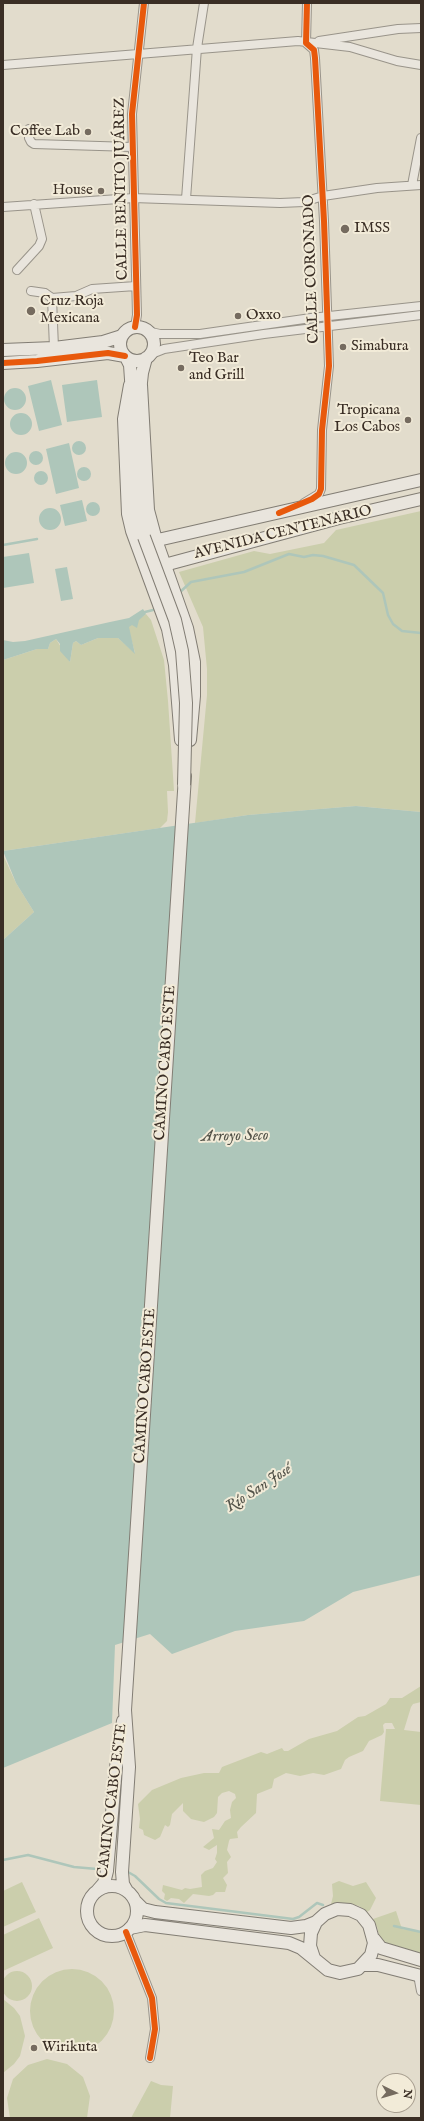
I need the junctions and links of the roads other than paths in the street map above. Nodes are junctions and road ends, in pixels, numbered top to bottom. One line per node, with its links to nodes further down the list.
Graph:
1 (144, 3): 7 (street, CALLE BENITO JUÁREZ)
2 (204, 3): 6 (street)
3 (307, 3): 5 (street)
4 (421, 28): 5 (street)
5 (306, 43): 6 (street); 9 (street); 15 (street, CALLE CORONADO)
6 (197, 48): 7 (street); 17 (street)
7 (137, 53): 8 (street); 12 (street, CALLE BENITO JUÁREZ)
8 (3, 65)
9 (421, 65)
10 (29, 129): 12 (street)
11 (421, 138): 13 (street)
12 (132, 147): 16 (street, CALLE BENITO JUÁREZ)
13 (412, 185): 14 (street); 15 (street)
14 (421, 185)
15 (323, 196): 17 (street); 26 (street, CALLE CORONADO)
16 (133, 198): 17 (street); 18 (street); 21 (street, CALLE BENITO JUÁREZ)
17 (186, 199)
18 (34, 204): 19 (street); 20 (street)
19 (3, 207)
20 (17, 270)
21 (136, 286): 23 (street); 27 (street, CALLE BENITO JUÁREZ)
22 (31, 291): 23 (street)
23 (52, 298): 30 (street)
24 (421, 306): 26 (street)
25 (421, 315): 26 (street)
26 (327, 321): 28 (street); 34 (street); 40 (street, CALLE CORONADO)
27 (135, 327): 28 (main road); 29 (main road)
28 (147, 331): 34 (main road)
29 (122, 336): 30 (main road); 33 (main road)
30 (54, 348): 31 (main road)
31 (36, 349): 32 (main road); 35 (main road)
32 (3, 350)
33 (126, 356): 34 (main road); 35 (main road); 37 (main road, CAMINO CABO ESTE)
34 (147, 356): 37 (main road, CAMINO CABO ESTE)
35 (37, 361): 36 (main road)
36 (3, 363)
37 (136, 385): 41 (main road); 42 (main road, CAMINO CABO ESTE); 42 (main road)
38 (421, 480): 40 (main road, AVENIDA CENTENARIO)
39 (421, 500): 43 (main road, AVENIDA CENTENARIO)
40 (279, 513): 41 (main road, AVENIDA CENTENARIO)
41 (156, 540): 42 (main road, AVENIDA CENTENARIO); 43 (main road)
42 (140, 541): 44 (main road); 45 (main road, CAMINO CABO ESTE, bridge)
43 (164, 564): 44 (main road, AVENIDA CENTENARIO); 45 (main road, bridge)
44 (147, 570): 45 (main road, bridge)
45 (184, 785): 46 (main road, CAMINO CABO ESTE)
46 (126, 1710): 47 (main road, CAMINO CABO ESTE); 48 (main road, CAMINO CABO ESTE)
47 (97, 1891): 48 (main road); 51 (main road)
48 (127, 1891): 49 (main road)
49 (136, 1902): 50 (main road); 51 (main road)
50 (316, 1922): 52 (main road); 53 (main road)
51 (128, 1930): 53 (main road); 58 (street)
52 (374, 1939): 54 (main road); 55 (main road)
53 (314, 1958): 55 (main road)
54 (421, 1960)
55 (363, 1965): 56 (main road)
56 (420, 1976): 57 (street)
57 (421, 1991)
58 (150, 2058)

